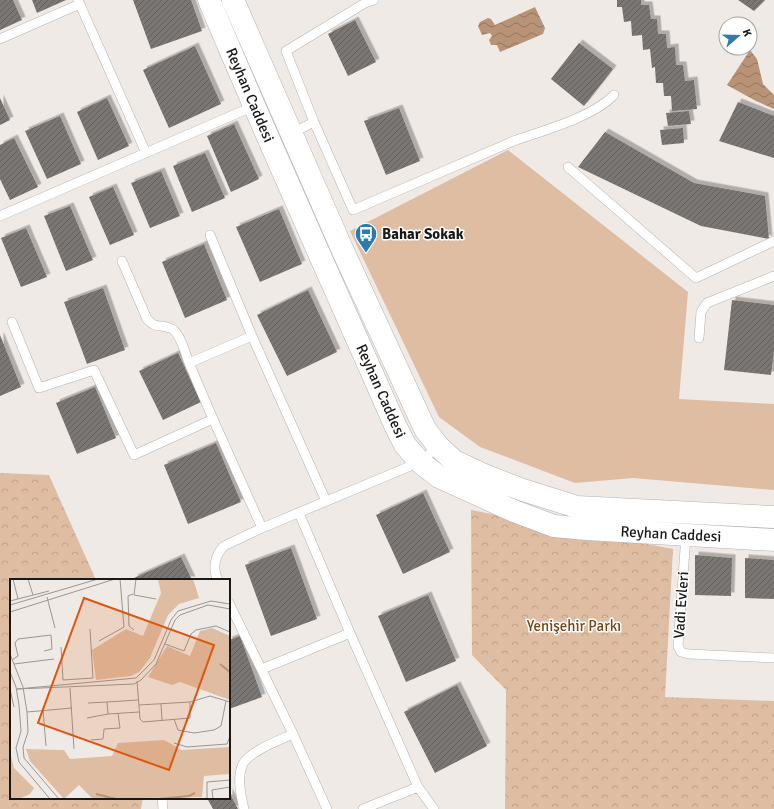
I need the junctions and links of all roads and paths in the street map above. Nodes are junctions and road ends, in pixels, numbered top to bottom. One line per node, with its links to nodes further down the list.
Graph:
1 (209, 0): 7 (main road, Reyhan Caddesi)
2 (233, 0): 9 (main road, Reyhan Caddesi)
3 (374, 0): 8 (lane)
4 (79, 2): 5 (lane); 10 (lane)
5 (0, 39)
6 (614, 95): 8 (lane)
7 (254, 106): 10 (lane); 23 (main road, Reyhan Caddesi)
8 (314, 122): 9 (lane)
9 (291, 133): 22 (main road, Reyhan Caddesi)
10 (146, 153): 12 (lane)
11 (568, 166): 14 (lane)
12 (0, 216)
13 (210, 235): 18 (lane)
14 (774, 241)
15 (122, 261): 20 (lane)
16 (774, 276): 19 (lane)
17 (12, 322): 21 (lane)
18 (252, 336): 20 (lane); 24 (lane)
19 (699, 338)
20 (189, 363): 21 (lane)
21 (213, 419): 27 (lane)
22 (438, 446): 23 (lane); 26 (main road, Reyhan Caddesi)
23 (420, 462): 24 (lane); 28 (main road, Reyhan Caddesi)
24 (326, 501): 25 (lane)
25 (299, 513): 27 (lane); 32 (lane)
26 (774, 517)
27 (262, 528): 30 (lane)
28 (686, 535): 29 (main road, Reyhan Caddesi); 33 (lane, Vadi Evleri)
29 (774, 540)
30 (218, 579)
31 (230, 605): 34 (lane)
32 (350, 633): 34 (lane); 36 (lane)
33 (774, 658)
34 (262, 670): 35 (lane)
35 (293, 734): 37 (lane); 38 (lane)
36 (418, 787): 39 (lane); 40 (lane)
37 (244, 809)
38 (327, 809)
39 (363, 809)
40 (434, 809)

